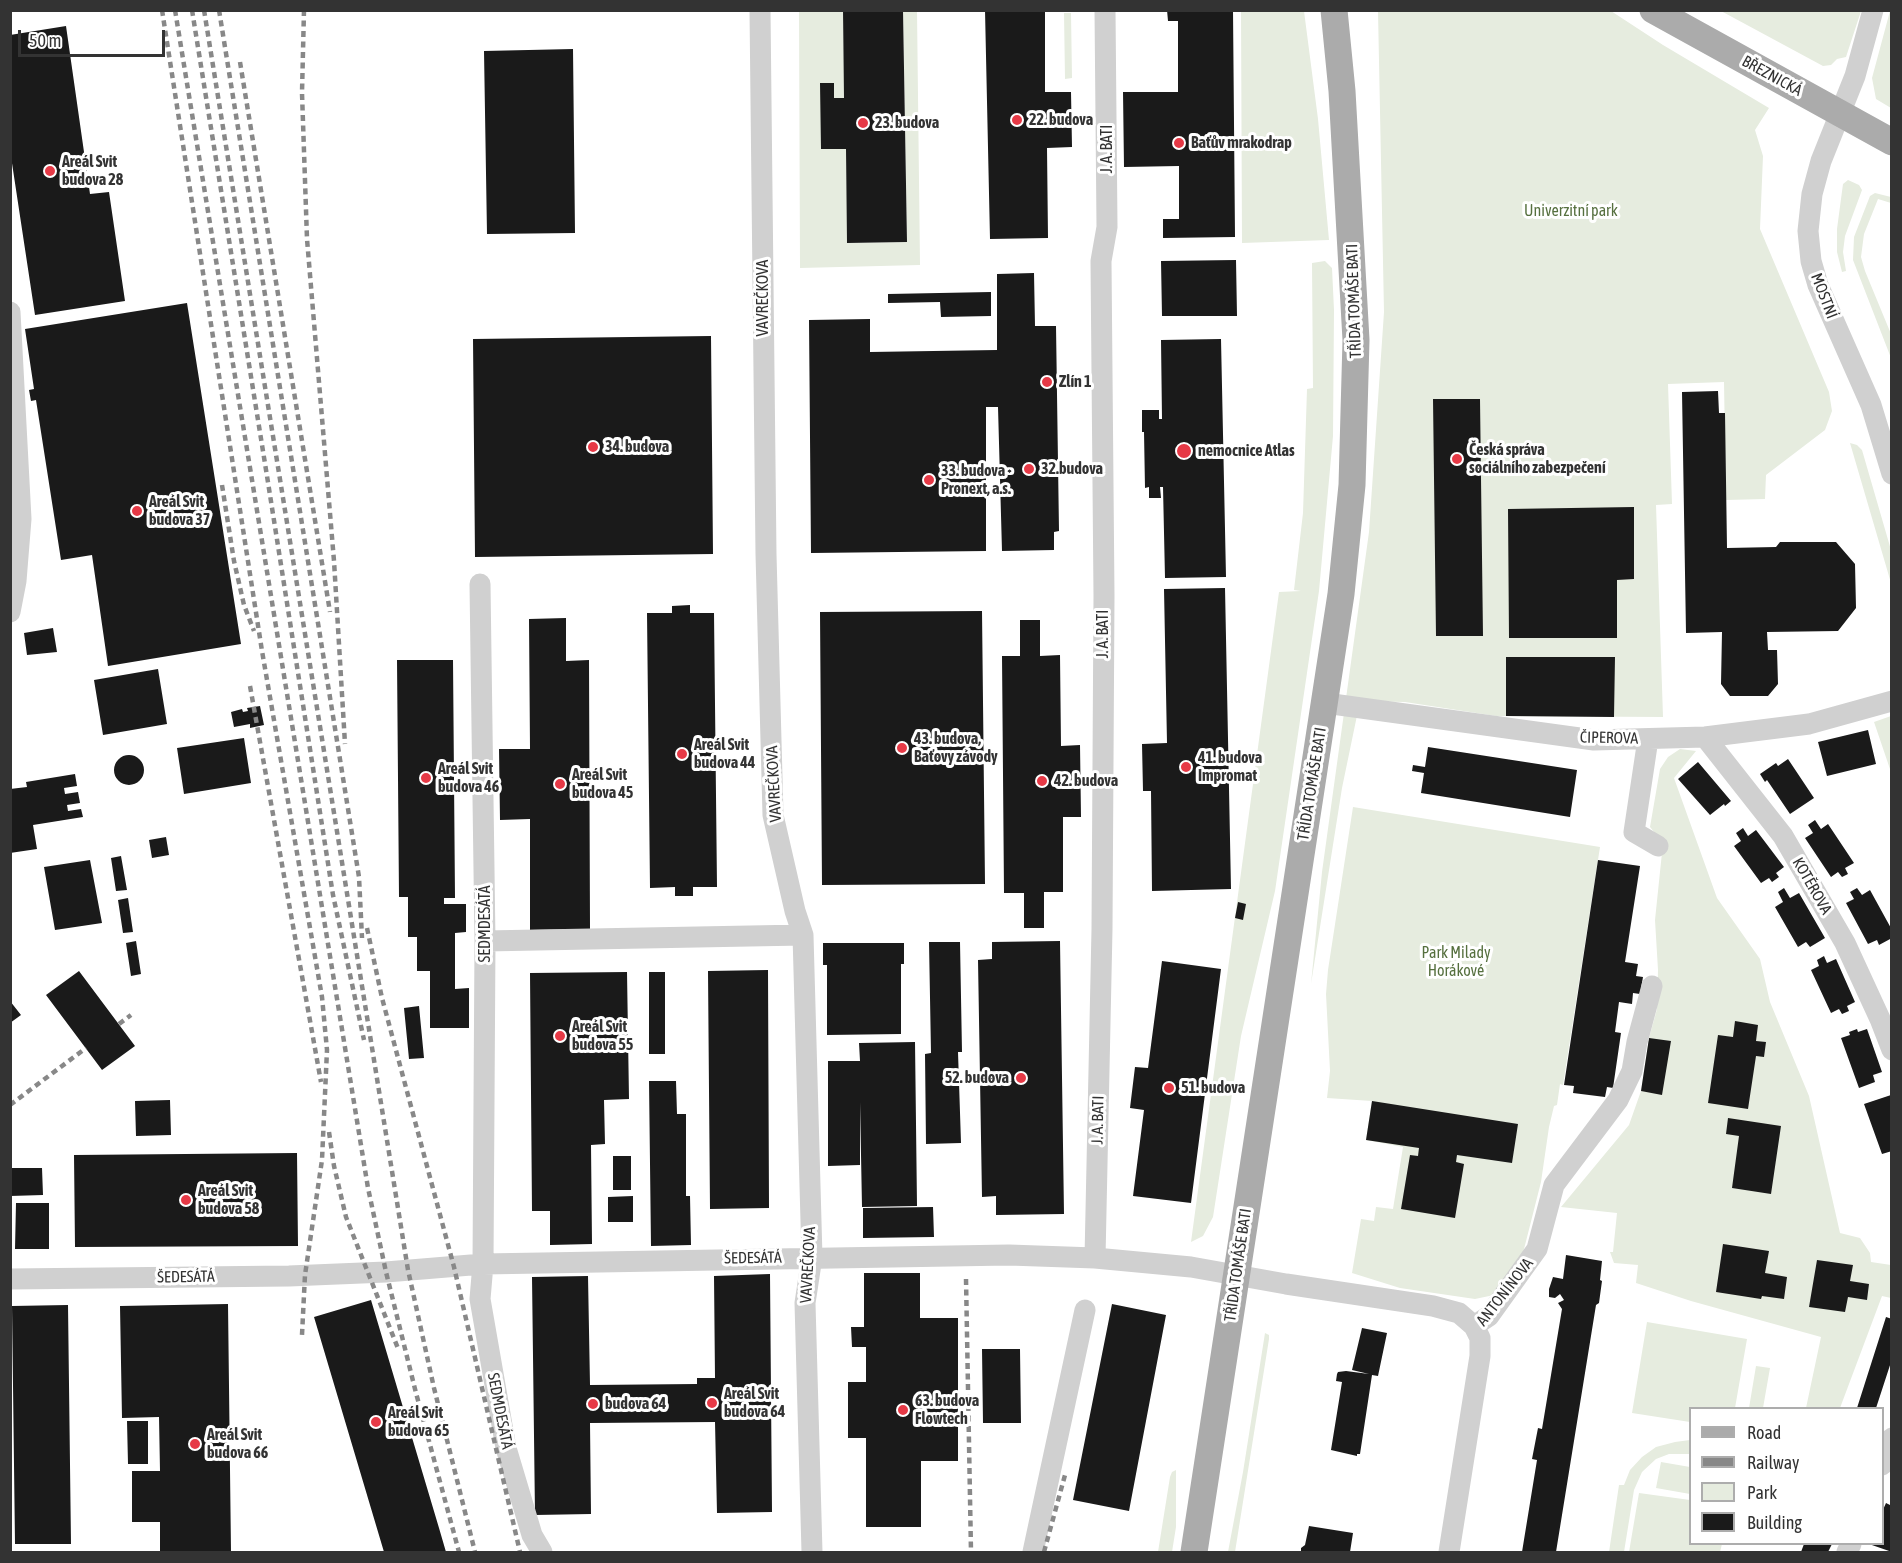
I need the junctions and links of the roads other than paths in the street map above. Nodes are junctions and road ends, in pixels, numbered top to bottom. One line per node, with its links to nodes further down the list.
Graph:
1 (760, 10): 18 (street, VAVREČKOVA)
2 (1105, 10): 23 (street, J. A. BATI)
3 (1334, 10): 14 (main road, TŘÍDA TOMÁŠE BATI)
4 (1653, 10): 6 (main road, BŘEZNICKÁ)
5 (1873, 10): 6 (street, MOSTNÍ)
6 (1839, 113): 7 (main road, BŘEZNICKÁ); 9 (street, MOSTNÍ)
7 (1892, 142)
8 (10, 312): 12 (street)
9 (1887, 439): 10 (street, MOSTNÍ)
10 (1892, 474)
11 (480, 584): 19 (street, SEDMDESÁTÁ)
12 (10, 612)
13 (1892, 701): 15 (street, ČIPEROVA)
14 (1324, 703): 16 (street, ČIPEROVA); 25 (main road, TŘÍDA TOMÁŠE BATI)
15 (1705, 737): 16 (street, ČIPEROVA); 21 (street, KOTĚROVA)
16 (1648, 739): 17 (street)
17 (1658, 846)
18 (803, 935): 19 (street); 22 (street, VAVREČKOVA)
19 (485, 941): 24 (street, SEDMDESÁTÁ)
20 (1652, 986): 28 (street, ANTONÍNOVA)
21 (1892, 1050)
22 (812, 1257): 23 (street, ŠEDESÁTÁ); 24 (street, ŠEDESÁTÁ); 30 (street, VAVREČKOVA)
23 (1095, 1258): 25 (street, ŠEDESÁTÁ)
24 (483, 1264): 26 (street, ŠEDESÁTÁ); 29 (street, SEDMDESÁTÁ)
25 (1236, 1275): 28 (street, ŠEDESÁTÁ); 32 (main road, TŘÍDA TOMÁŠE BATI)
26 (10, 1280)
27 (1085, 1310): 31 (street)
28 (1474, 1326): 33 (street, ANTONÍNOVA)
29 (542, 1552)
30 (812, 1552)
31 (1033, 1552)
32 (1194, 1552)
33 (1449, 1552)

